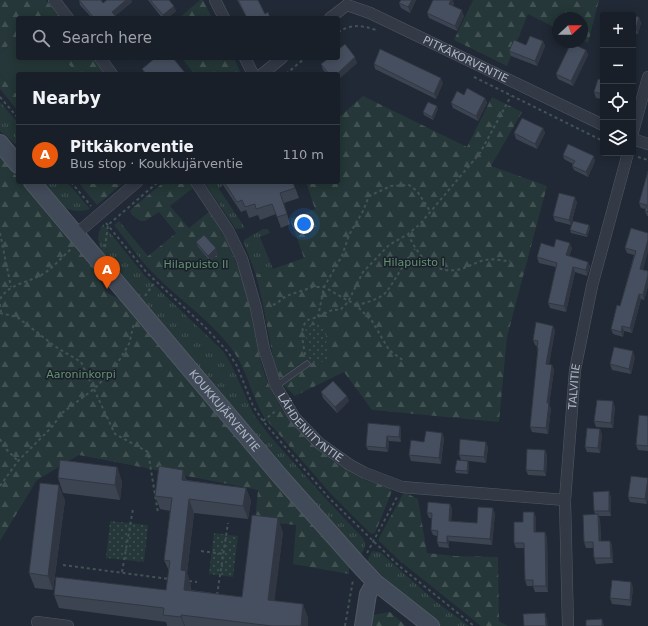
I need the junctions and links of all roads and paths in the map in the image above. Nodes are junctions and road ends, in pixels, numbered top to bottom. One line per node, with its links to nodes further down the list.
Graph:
1 (54, 0): 4 (street)
2 (215, 0): 5 (street)
3 (347, 3): 6 (street, PITKÄKORVENTIE); 23 (street, PITKÄKORVENTIE)
4 (66, 16)
5 (223, 16)
6 (332, 16)
7 (340, 31): 8 (path)
8 (378, 31)
9 (102, 60): 13 (street)
10 (246, 60): 14 (street)
11 (280, 60): 15 (street)
12 (303, 60): 16 (path)
13 (110, 72)
14 (252, 72)
15 (264, 72)
16 (288, 72)
17 (469, 75): 19 (path)
18 (648, 77): 22 (street)
19 (511, 96): 24 (path); 35 (path)
20 (0, 97): 21 (path)
21 (16, 116)
22 (636, 121)
23 (600, 124)
24 (600, 140)
25 (636, 140): 27 (street)
26 (0, 143): 29 (street)
27 (648, 144)
28 (627, 156): 64 (street, TALVITIE)
29 (16, 163)
30 (34, 184): 40 (street, KOUKKUJÄRVENTIE)
31 (73, 184): 36 (path)
32 (135, 184): 36 (street)
33 (156, 184): 37 (path)
34 (197, 184): 52 (street, LÄHDENIITYNTIE)
35 (430, 211): 39 (path); 46 (path)
36 (99, 215): 37 (path); 40 (street)
37 (108, 225): 42 (path); 44 (path)
38 (0, 233): 45 (path)
39 (408, 234): 41 (path); 48 (path)
40 (78, 238): 42 (street, KOUKKUJÄRVENTIE); 45 (path)
41 (415, 249): 43 (path); 50 (path)
42 (97, 260): 51 (street, KOUKKUJÄRVENTIE)
43 (510, 261)
44 (155, 281): 51 (path); 60 (path)
45 (12, 287): 47 (path)
46 (324, 287): 48 (path); 52 (path); 54 (path)
47 (0, 299)
48 (348, 302): 50 (path); 54 (path)
49 (0, 304): 53 (path)
50 (356, 305): 55 (path)
51 (138, 306): 58 (path); 75 (street, KOUKKUJÄRVENTIE)
52 (256, 308): 57 (street, LÄHDENIITYNTIE)
53 (1, 312): 58 (path)
54 (318, 318): 56 (path)
55 (404, 361)
56 (307, 364): 57 (lane)
57 (276, 386): 59 (street, LÄHDENIITYNTIE)
58 (94, 388): 62 (path); 66 (path)
59 (284, 402): 60 (path); 64 (street, LÄHDENIITYNTIE)
60 (263, 421): 81 (path)
61 (0, 439): 62 (path)
62 (18, 461): 63 (path)
63 (0, 486)
64 (565, 500): 82 (street, TALVITIE)
65 (133, 509): 71 (path)
66 (158, 513)
67 (228, 523): 69 (path)
68 (201, 551): 69 (path)
69 (224, 554): 76 (path)
70 (63, 565): 71 (path)
71 (122, 572): 72 (path)
72 (175, 579)
73 (182, 580): 74 (path)
74 (197, 582)
75 (375, 582): 79 (street); 80 (street, KOUKKUJÄRVENTIE)
76 (210, 594)
77 (37, 622): 78 (street)
78 (68, 626)
79 (363, 626)
80 (431, 626)
81 (474, 626)
82 (568, 626)

